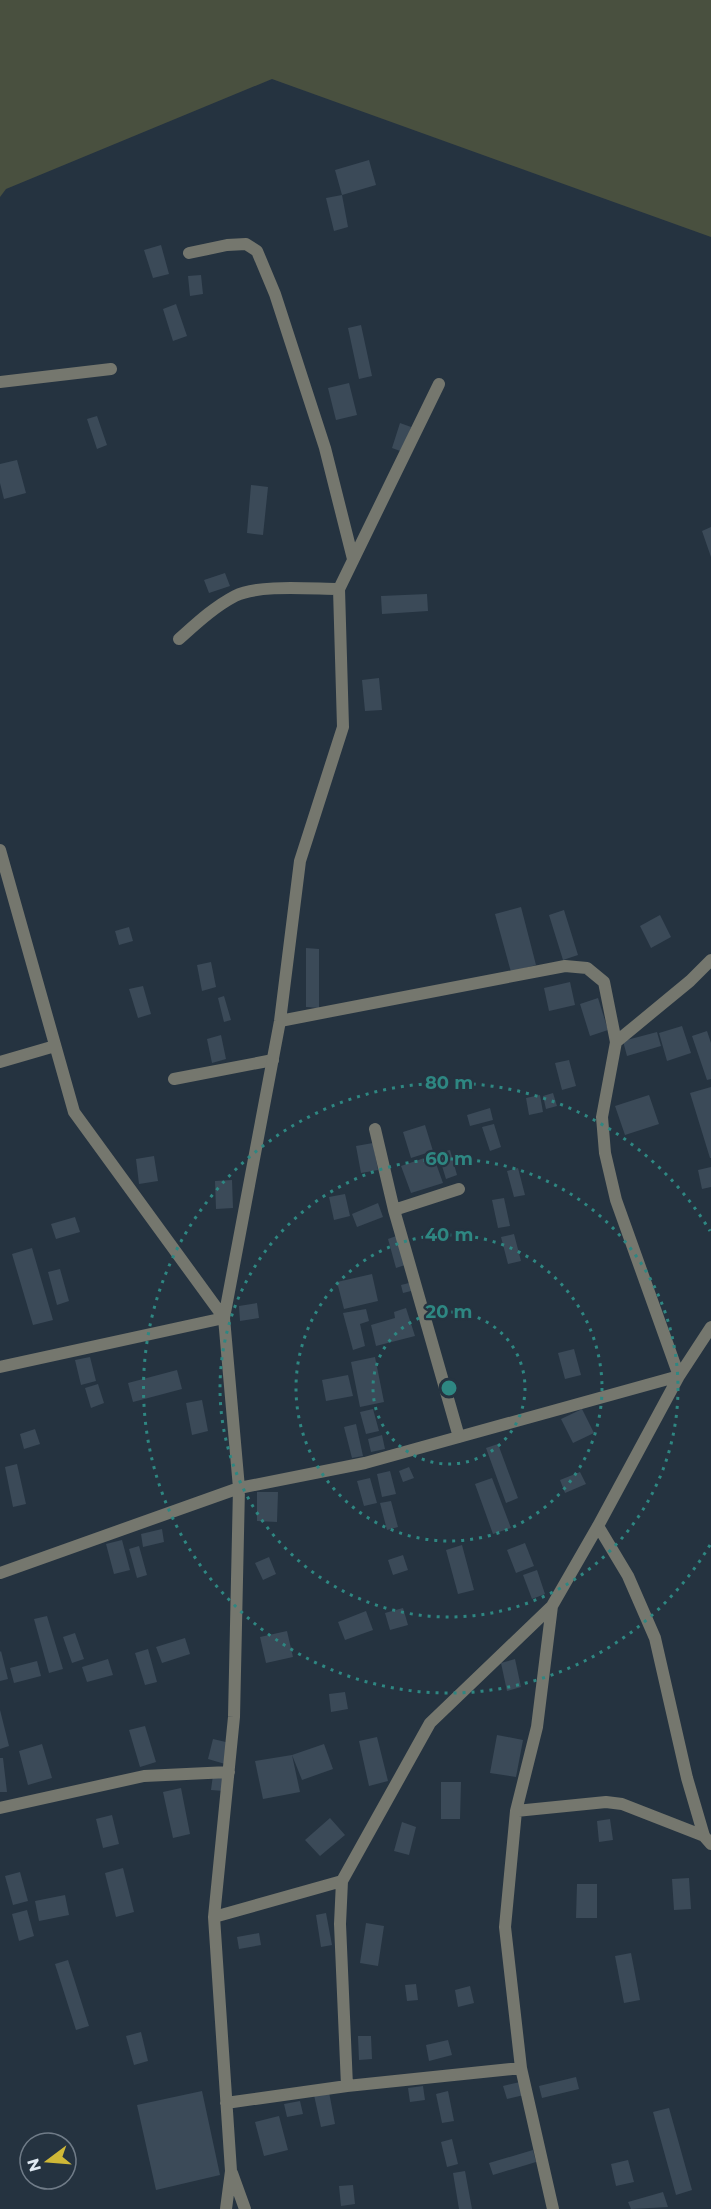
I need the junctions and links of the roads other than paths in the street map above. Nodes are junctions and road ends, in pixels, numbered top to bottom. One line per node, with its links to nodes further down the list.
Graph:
1 (189, 253): 5 (street)
2 (111, 369): 3 (street)
3 (0, 382)
4 (439, 384): 5 (street)
5 (353, 559): 6 (street)
6 (339, 589): 7 (street); 10 (street)
7 (179, 639)
8 (0, 850): 12 (street)
9 (711, 960): 11 (street)
10 (280, 1021): 11 (street); 13 (street)
11 (616, 1042): 23 (street)
12 (56, 1046): 14 (street); 19 (street)
13 (273, 1060): 15 (street); 19 (street)
14 (0, 1062)
15 (174, 1079)
16 (375, 1129): 18 (street)
17 (459, 1190): 18 (street)
18 (394, 1210): 24 (street)
19 (224, 1318): 22 (street); 25 (street)
20 (711, 1327): 21 (street)
21 (707, 1344): 23 (street)
22 (0, 1367)
23 (679, 1376): 24 (street); 26 (street)
24 (459, 1437): 25 (street)
25 (238, 1488): 27 (street); 29 (street)
26 (598, 1526): 28 (street); 32 (street)
27 (0, 1573)
28 (552, 1606): 31 (street); 33 (street)
29 (229, 1772): 30 (street); 34 (street)
30 (0, 1808)
31 (516, 1811): 32 (street); 35 (street)
32 (707, 1840)
33 (342, 1881): 34 (street); 36 (street)
34 (214, 1917): 37 (street)
35 (521, 2068): 36 (street); 41 (street)
36 (347, 2086): 37 (street)
37 (226, 2103): 38 (street)
38 (231, 2171): 39 (street); 40 (street)
39 (224, 2208)
40 (245, 2209)
41 (553, 2209)

